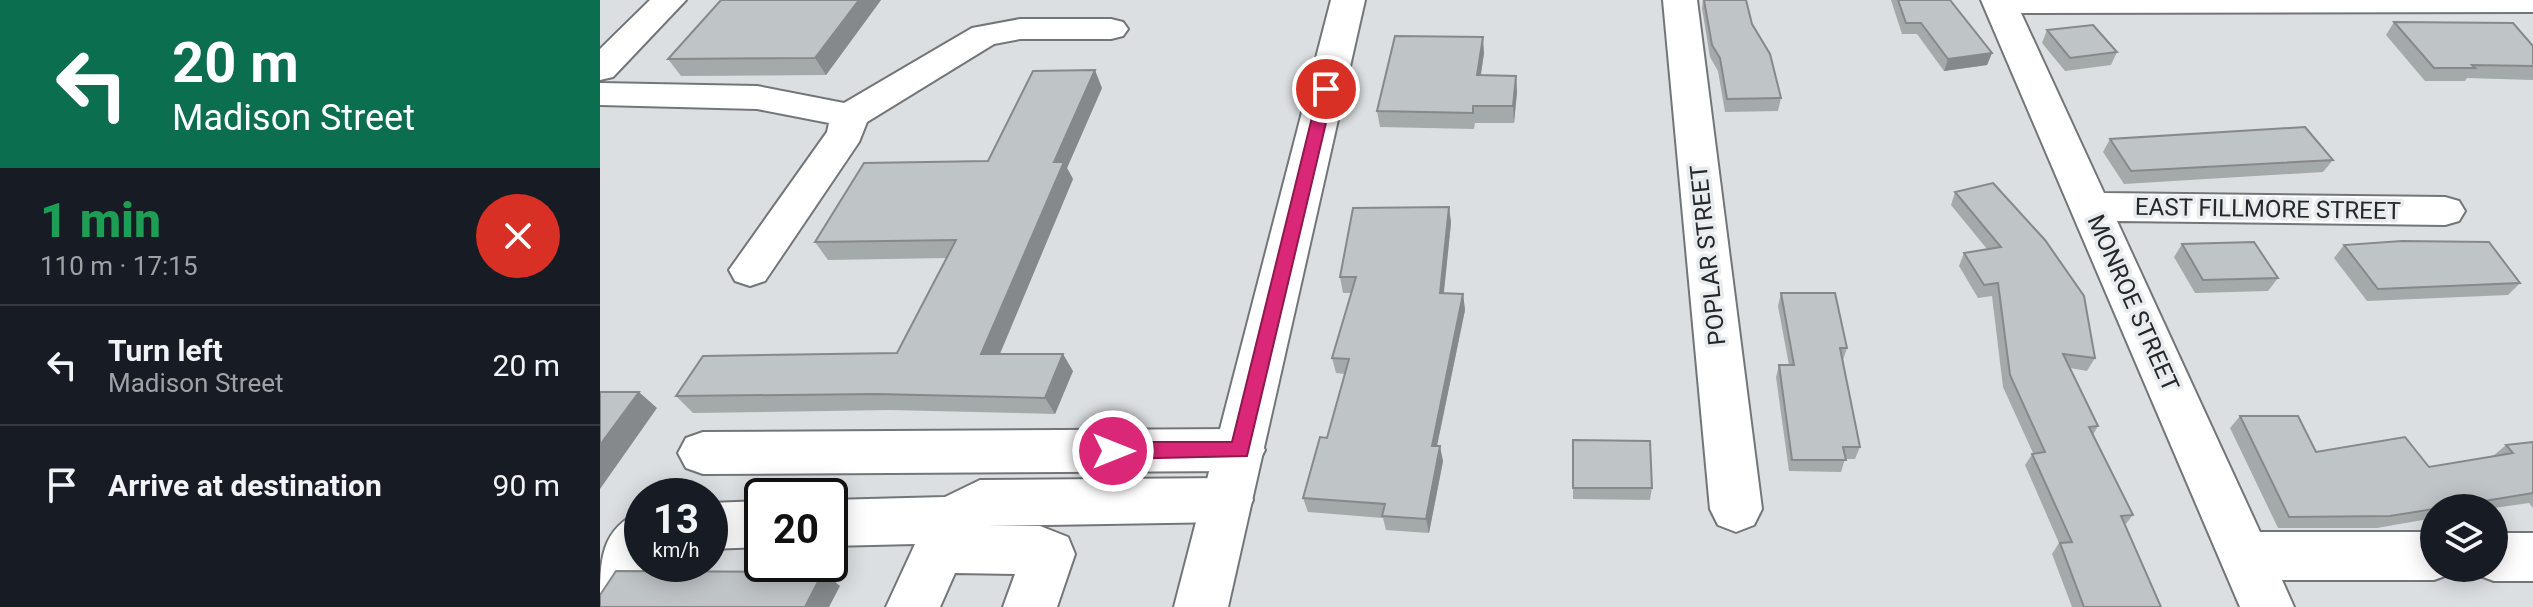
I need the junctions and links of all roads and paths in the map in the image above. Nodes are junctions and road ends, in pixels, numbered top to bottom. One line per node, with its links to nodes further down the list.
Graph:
1 (669, 0): 7 (street)
2 (1348, 0): 13 (street)
3 (1680, 0): 16 (street, POPLAR STREET)
4 (1999, 1): 5 (street); 10 (street, MONROE STREET)
5 (2533, 2)
6 (1111, 29): 9 (street)
7 (600, 69)
8 (600, 94): 9 (street)
9 (848, 117): 12 (street)
10 (2090, 207): 11 (street, EAST FILLMORE STREET); 20 (street, MONROE STREET)
11 (2445, 211)
12 (750, 270)
13 (1240, 450): 14 (street); 15 (street)
14 (703, 453)
15 (1227, 500): 18 (street); 27 (street)
16 (1736, 509)
17 (848, 525): 18 (street)
18 (946, 535): 25 (street); 26 (street)
19 (624, 552): 24 (street)
20 (2244, 556): 21 (street); 28 (street, MONROE STREET)
21 (2420, 556)
22 (2508, 557): 23 (street)
23 (2533, 557)
24 (600, 589)
25 (913, 607)
26 (1030, 607)
27 (1201, 607)
28 (2267, 607)

